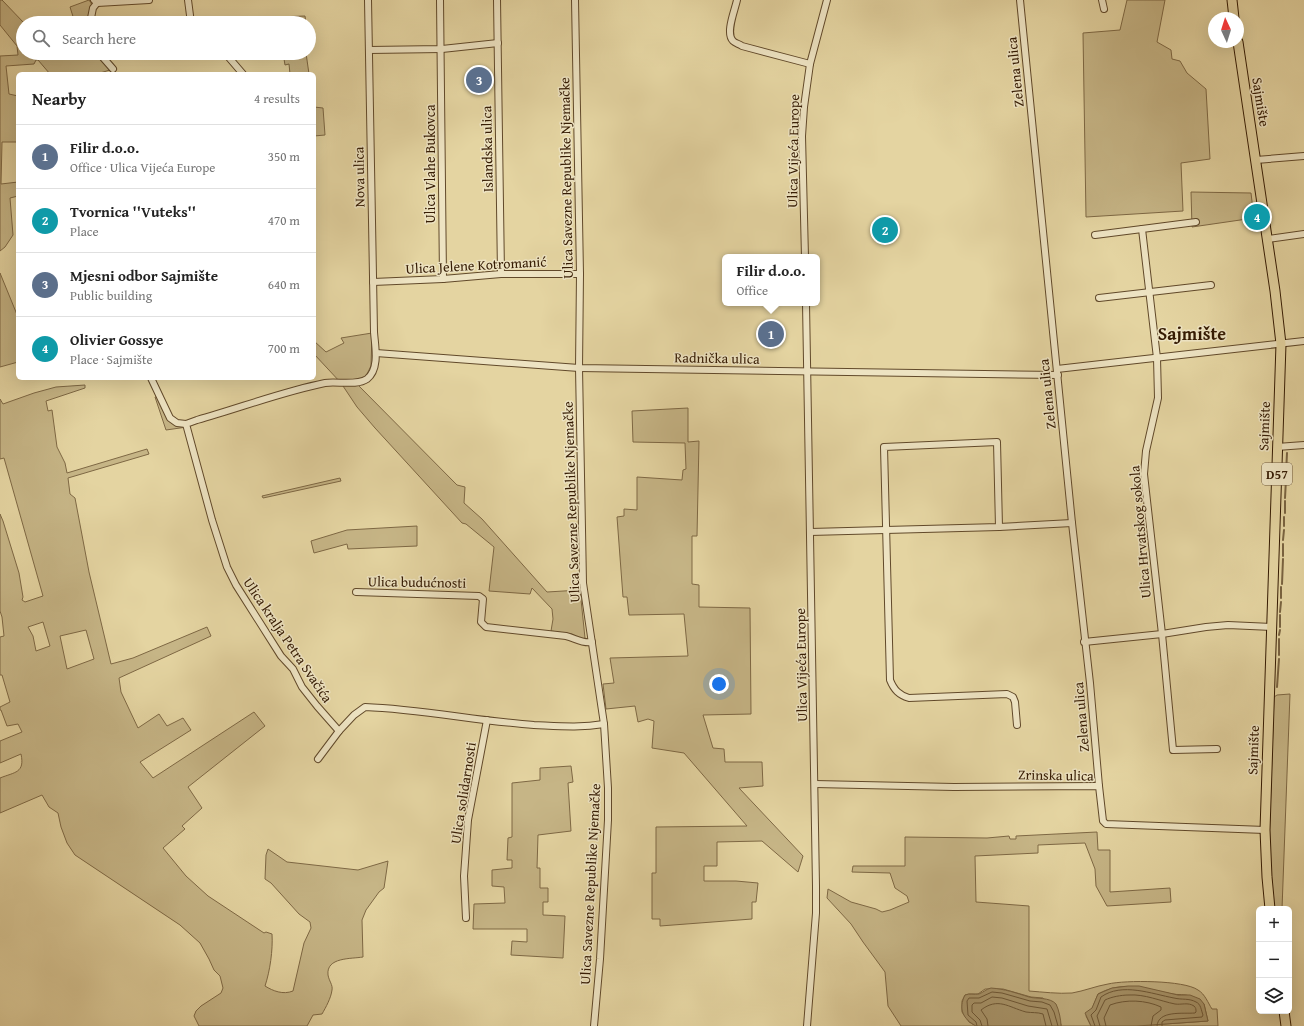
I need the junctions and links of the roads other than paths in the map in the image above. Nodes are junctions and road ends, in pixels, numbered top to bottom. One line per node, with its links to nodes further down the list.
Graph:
1 (149, 0): 12 (street)
2 (188, 0): 16 (street)
3 (368, 0): 20 (street, Nova ulica)
4 (440, 0): 19 (street, Ulica Vlahe Bukovca)
5 (497, 0): 17 (street, Islandska ulica)
6 (576, 0): 35 (street, Ulica Savezne Republike Njemačke)
7 (737, 0): 23 (street)
8 (827, 0): 23 (street, Ulica Vijeća Europe)
9 (1020, 0): 48 (street, Zelena ulica)
10 (1102, 0): 13 (street)
11 (1232, 0): 14 (main road)
12 (96, 1): 15 (street)
13 (1104, 9)
14 (1233, 12)
15 (90, 16)
16 (190, 16)
17 (498, 43): 19 (street); 34 (street, Islandska ulica)
18 (1239, 48): 27 (main road, Sajmište / D57)
19 (442, 49): 20 (street); 36 (street, Ulica Vlahe Bukovca)
20 (369, 50): 37 (street, Nova ulica)
21 (105, 60): 24 (street)
22 (231, 60): 25 (street)
23 (810, 64): 33 (street, Ulica Vijeća Europe)
24 (113, 69)
25 (241, 72)
26 (1304, 156): 27 (street)
27 (1256, 160): 32 (main road, Sajmište / D57)
28 (1196, 222): 29 (street)
29 (1142, 229): 31 (street); 39 (street, Ulica Hrvatskog sokola)
30 (1304, 234): 32 (street)
31 (1095, 235)
32 (1268, 239): 43 (main road, Sajmište / D57)
33 (805, 254)
34 (501, 274): 35 (street, Ulica Jelene Kotromanić); 36 (street, Ulica Jelene Kotromanić)
35 (580, 274): 46 (street, Ulica Savezne Republike Njemačke)
36 (443, 279): 37 (street, Ulica Jelene Kotromanić)
37 (373, 282): 44 (street, Nova ulica)
38 (1211, 285): 39 (street)
39 (1149, 293): 40 (street); 45 (street, Ulica Hrvatskog sokola)
40 (1099, 298)
41 (806, 306): 47 (street, Ulica Vijeća Europe)
42 (1304, 341): 43 (street, Radnička ulica)
43 (1281, 344): 45 (street, Radnička ulica); 52 (main road, Sajmište / D57)
44 (376, 353): 46 (street, Radnička ulica); 50 (street, Nova ulica)
45 (1157, 358): 48 (street, Radnička ulica); 59 (street, Ulica Hrvatskog sokola)
46 (579, 368): 47 (street, Radnička ulica); 60 (street, Ulica Savezne Republike Njemačke)
47 (807, 372): 48 (street, Radnička ulica); 56 (street, Ulica Vijeća Europe)
48 (1057, 372): 53 (street, Zelena ulica)
49 (152, 380): 50 (street)
50 (187, 427): 65 (street, Ulica kralja Petra Svačića)
51 (1304, 445): 52 (street)
52 (1277, 446): 58 (main road, Sajmište / D57)
53 (1072, 523): 54 (street); 61 (street, Zelena ulica)
54 (999, 527): 55 (street); 55 (street)
55 (886, 529): 56 (street); 64 (street)
56 (810, 532): 68 (street, Ulica Vijeća Europe)
57 (356, 592): 60 (street, Ulica budućnosti)
58 (1272, 627): 59 (street); 70 (main road, Sajmište / D57)
59 (1162, 634): 61 (street); 66 (street, Ulica Hrvatskog sokola)
60 (592, 642): 63 (street, Ulica Savezne Republike Njemačke)
61 (1084, 642): 69 (street, Zelena ulica)
62 (487, 720): 63 (street); 65 (street); 72 (street, Ulica solidarnosti)
63 (604, 724): 74 (street, Ulica Savezne Republike Njemačke)
64 (1017, 725)
65 (339, 731): 67 (street)
66 (1217, 750)
67 (318, 759)
68 (815, 784): 69 (street, Zrinska ulica); 75 (street, Ulica Vijeća Europe)
69 (1099, 786): 70 (street, Zrinska ulica)
70 (1265, 830): 71 (main road, Sajmište / D57)
71 (1270, 906)
72 (466, 918)
73 (1284, 1014): 76 (main road)
74 (594, 1026)
75 (806, 1026)
76 (1286, 1026)

